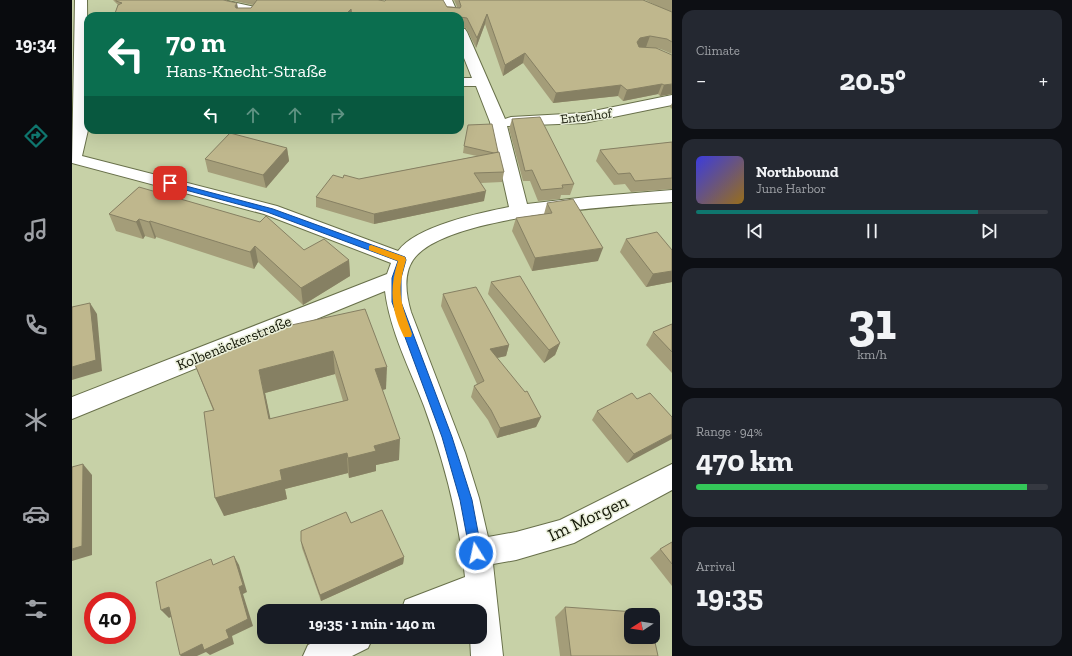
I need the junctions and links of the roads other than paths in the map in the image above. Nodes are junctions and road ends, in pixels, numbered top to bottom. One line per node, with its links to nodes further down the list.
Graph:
1 (82, 0): 6 (street)
2 (446, 0): 5 (street)
3 (215, 2): 4 (street)
4 (244, 12)
5 (451, 12)
6 (84, 19)
7 (464, 41): 10 (street)
8 (84, 52): 13 (street)
9 (464, 82): 10 (street)
10 (482, 82): 12 (street)
11 (672, 100): 12 (street, Entenhof)
12 (498, 122): 15 (street)
13 (72, 158): 16 (street)
14 (672, 196): 15 (street)
15 (518, 211): 16 (street)
16 (399, 269): 17 (street, Kolbenäckerstraße); 19 (street)
17 (72, 408)
18 (672, 476): 19 (street, Im Morgen)
19 (476, 553): 20 (street)
20 (480, 586): 21 (street); 24 (street)
21 (434, 604)
22 (344, 644): 23 (street)
23 (319, 656)
24 (487, 656)

